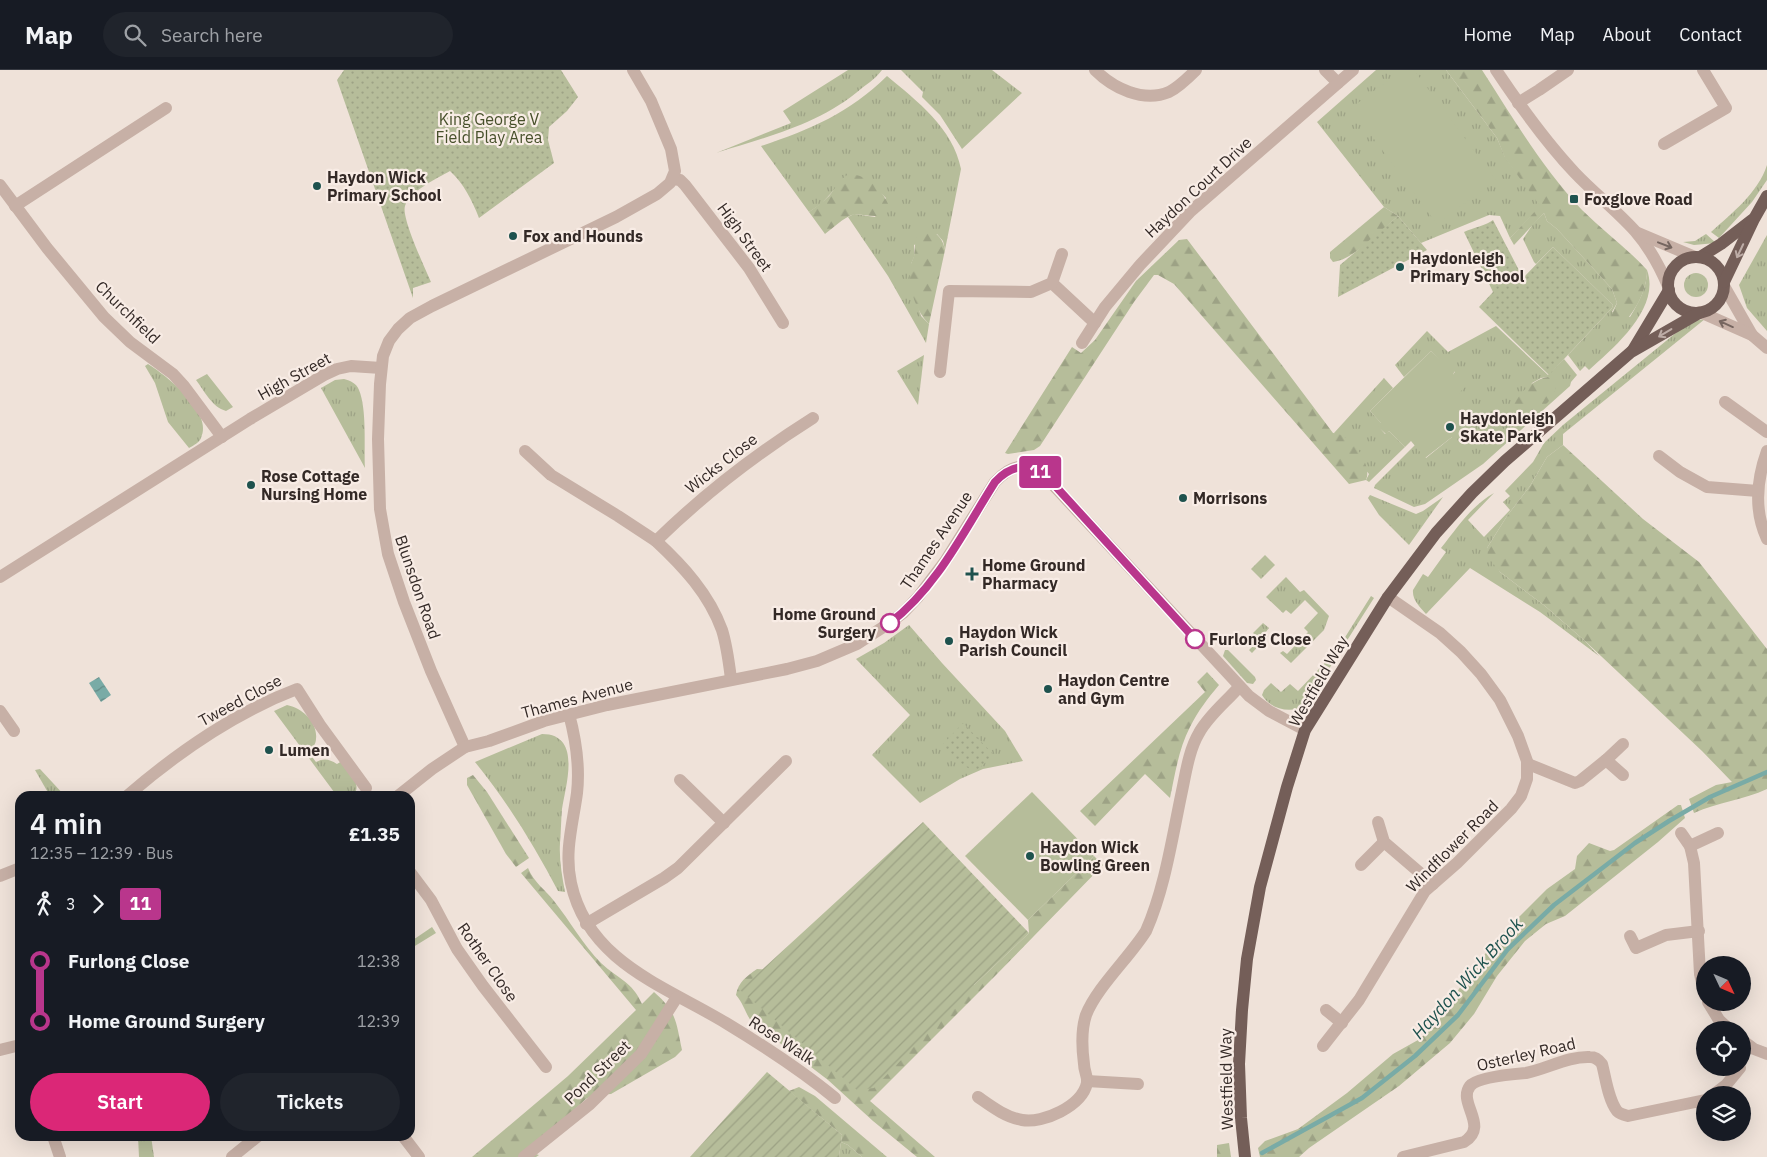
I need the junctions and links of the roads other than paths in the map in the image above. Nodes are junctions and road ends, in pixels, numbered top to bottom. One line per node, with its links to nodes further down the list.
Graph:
1 (633, 70): 13 (street)
2 (1095, 70): 3 (street)
3 (1196, 70)
4 (1325, 70): 9 (street)
5 (1353, 70): 9 (street, Haydon Court Drive)
6 (1496, 70): 10 (street)
7 (1568, 70): 10 (street)
8 (1703, 70): 12 (street)
9 (1338, 83): 25 (street, Haydon Court Drive)
10 (1518, 102): 18 (street)
11 (166, 108): 16 (street)
12 (1664, 144)
13 (674, 175): 26 (street, High Street); 31 (street)
14 (0, 185): 16 (street, Churchfield)
15 (1767, 196): 17 (main road, Westfield Way)
16 (15, 206): 36 (street, Churchfield)
17 (1754, 219): 20 (main road, Westfield Way); 22 (main road, Westfield Way, one-way to 22)
18 (1636, 232): 20 (street, one-way to 20); 23 (street)
19 (1062, 254): 21 (street)
20 (1697, 257): 22 (main road); 23 (main road, Westfield Way)
21 (1052, 283): 25 (street); 32 (street)
22 (1724, 284): 24 (main road, Westfield Way); 27 (street)
23 (1669, 288): 24 (main road); 30 (main road, Westfield Way)
24 (1700, 312): 27 (street, one-way to 24); 30 (main road, Westfield Way, one-way to 30)
25 (1095, 322): 28 (street, Haydon Court Drive)
26 (783, 323)
27 (1752, 335): 29 (street)
28 (1082, 343)
29 (1767, 348)
30 (1631, 352): 44 (main road, Westfield Way)
31 (381, 368): 36 (street, High Street); 52 (street, Blunsdon Road)
32 (940, 372)
33 (1725, 402): 35 (street)
34 (813, 418): 42 (street, Wicks Close)
35 (1767, 432)
36 (222, 437): 43 (street, High Street)
37 (525, 451): 42 (street)
38 (1767, 451): 40 (street)
39 (1658, 457): 40 (street)
40 (1758, 491): 41 (street)
41 (1767, 539)
42 (656, 541): 45 (street)
43 (0, 577)
44 (1388, 597): 49 (main road, Westfield Way); 55 (street, Windflower Road)
45 (731, 679): 46 (street, Thames Avenue); 48 (street, Thames Avenue)
46 (1240, 687): 49 (street, Thames Avenue); 88 (street)
47 (0, 711): 50 (street)
48 (569, 714): 52 (street, Thames Avenue); 72 (street)
49 (1305, 730): 97 (main road, Westfield Way)
50 (14, 731)
51 (1623, 744): 53 (street)
52 (466, 748): 60 (street, Thames Avenue)
53 (1606, 760): 55 (street); 56 (street)
54 (786, 761): 62 (street)
55 (1528, 764): 71 (street, Windflower Road)
56 (1623, 775)
57 (680, 780): 62 (street)
58 (366, 788): 59 (street, Tweed Close)
59 (133, 791)
60 (404, 791)
61 (1378, 822): 65 (street)
62 (724, 823): 72 (street)
63 (1681, 833): 66 (street)
64 (1718, 834): 66 (street)
65 (1384, 842): 67 (street); 71 (street)
66 (1690, 846): 73 (street)
67 (1361, 865)
68 (15, 870): 69 (street)
69 (0, 876)
70 (415, 879): 86 (street, Rother Close)
71 (1433, 884): 78 (street, Windflower Road)
72 (586, 924): 76 (street)
73 (1699, 931): 74 (street); 75 (street)
74 (1630, 936)
75 (1700, 956)
76 (677, 996): 92 (street, Rose Walk); 101 (street, Pond Street)
77 (1326, 1010): 78 (street)
78 (1342, 1023): 80 (street, Windflower Road)
79 (15, 1046): 83 (street)
80 (1324, 1046)
81 (1751, 1047): 82 (street)
82 (1754, 1049): 84 (street); 85 (street)
83 (0, 1050)
84 (1751, 1053)
85 (1767, 1054)
86 (546, 1067)
87 (1733, 1076): 90 (street)
88 (1087, 1080): 89 (street); 91 (street)
89 (1138, 1084)
90 (1725, 1086)
91 (978, 1097)
92 (835, 1098)
93 (1696, 1102): 102 (street, Osterley Road)
94 (55, 1141): 98 (street)
95 (252, 1141): 99 (street)
96 (407, 1141): 100 (street)
97 (1244, 1152)
98 (60, 1157)
99 (232, 1157)
100 (419, 1157)
101 (524, 1157)
102 (1403, 1157)

